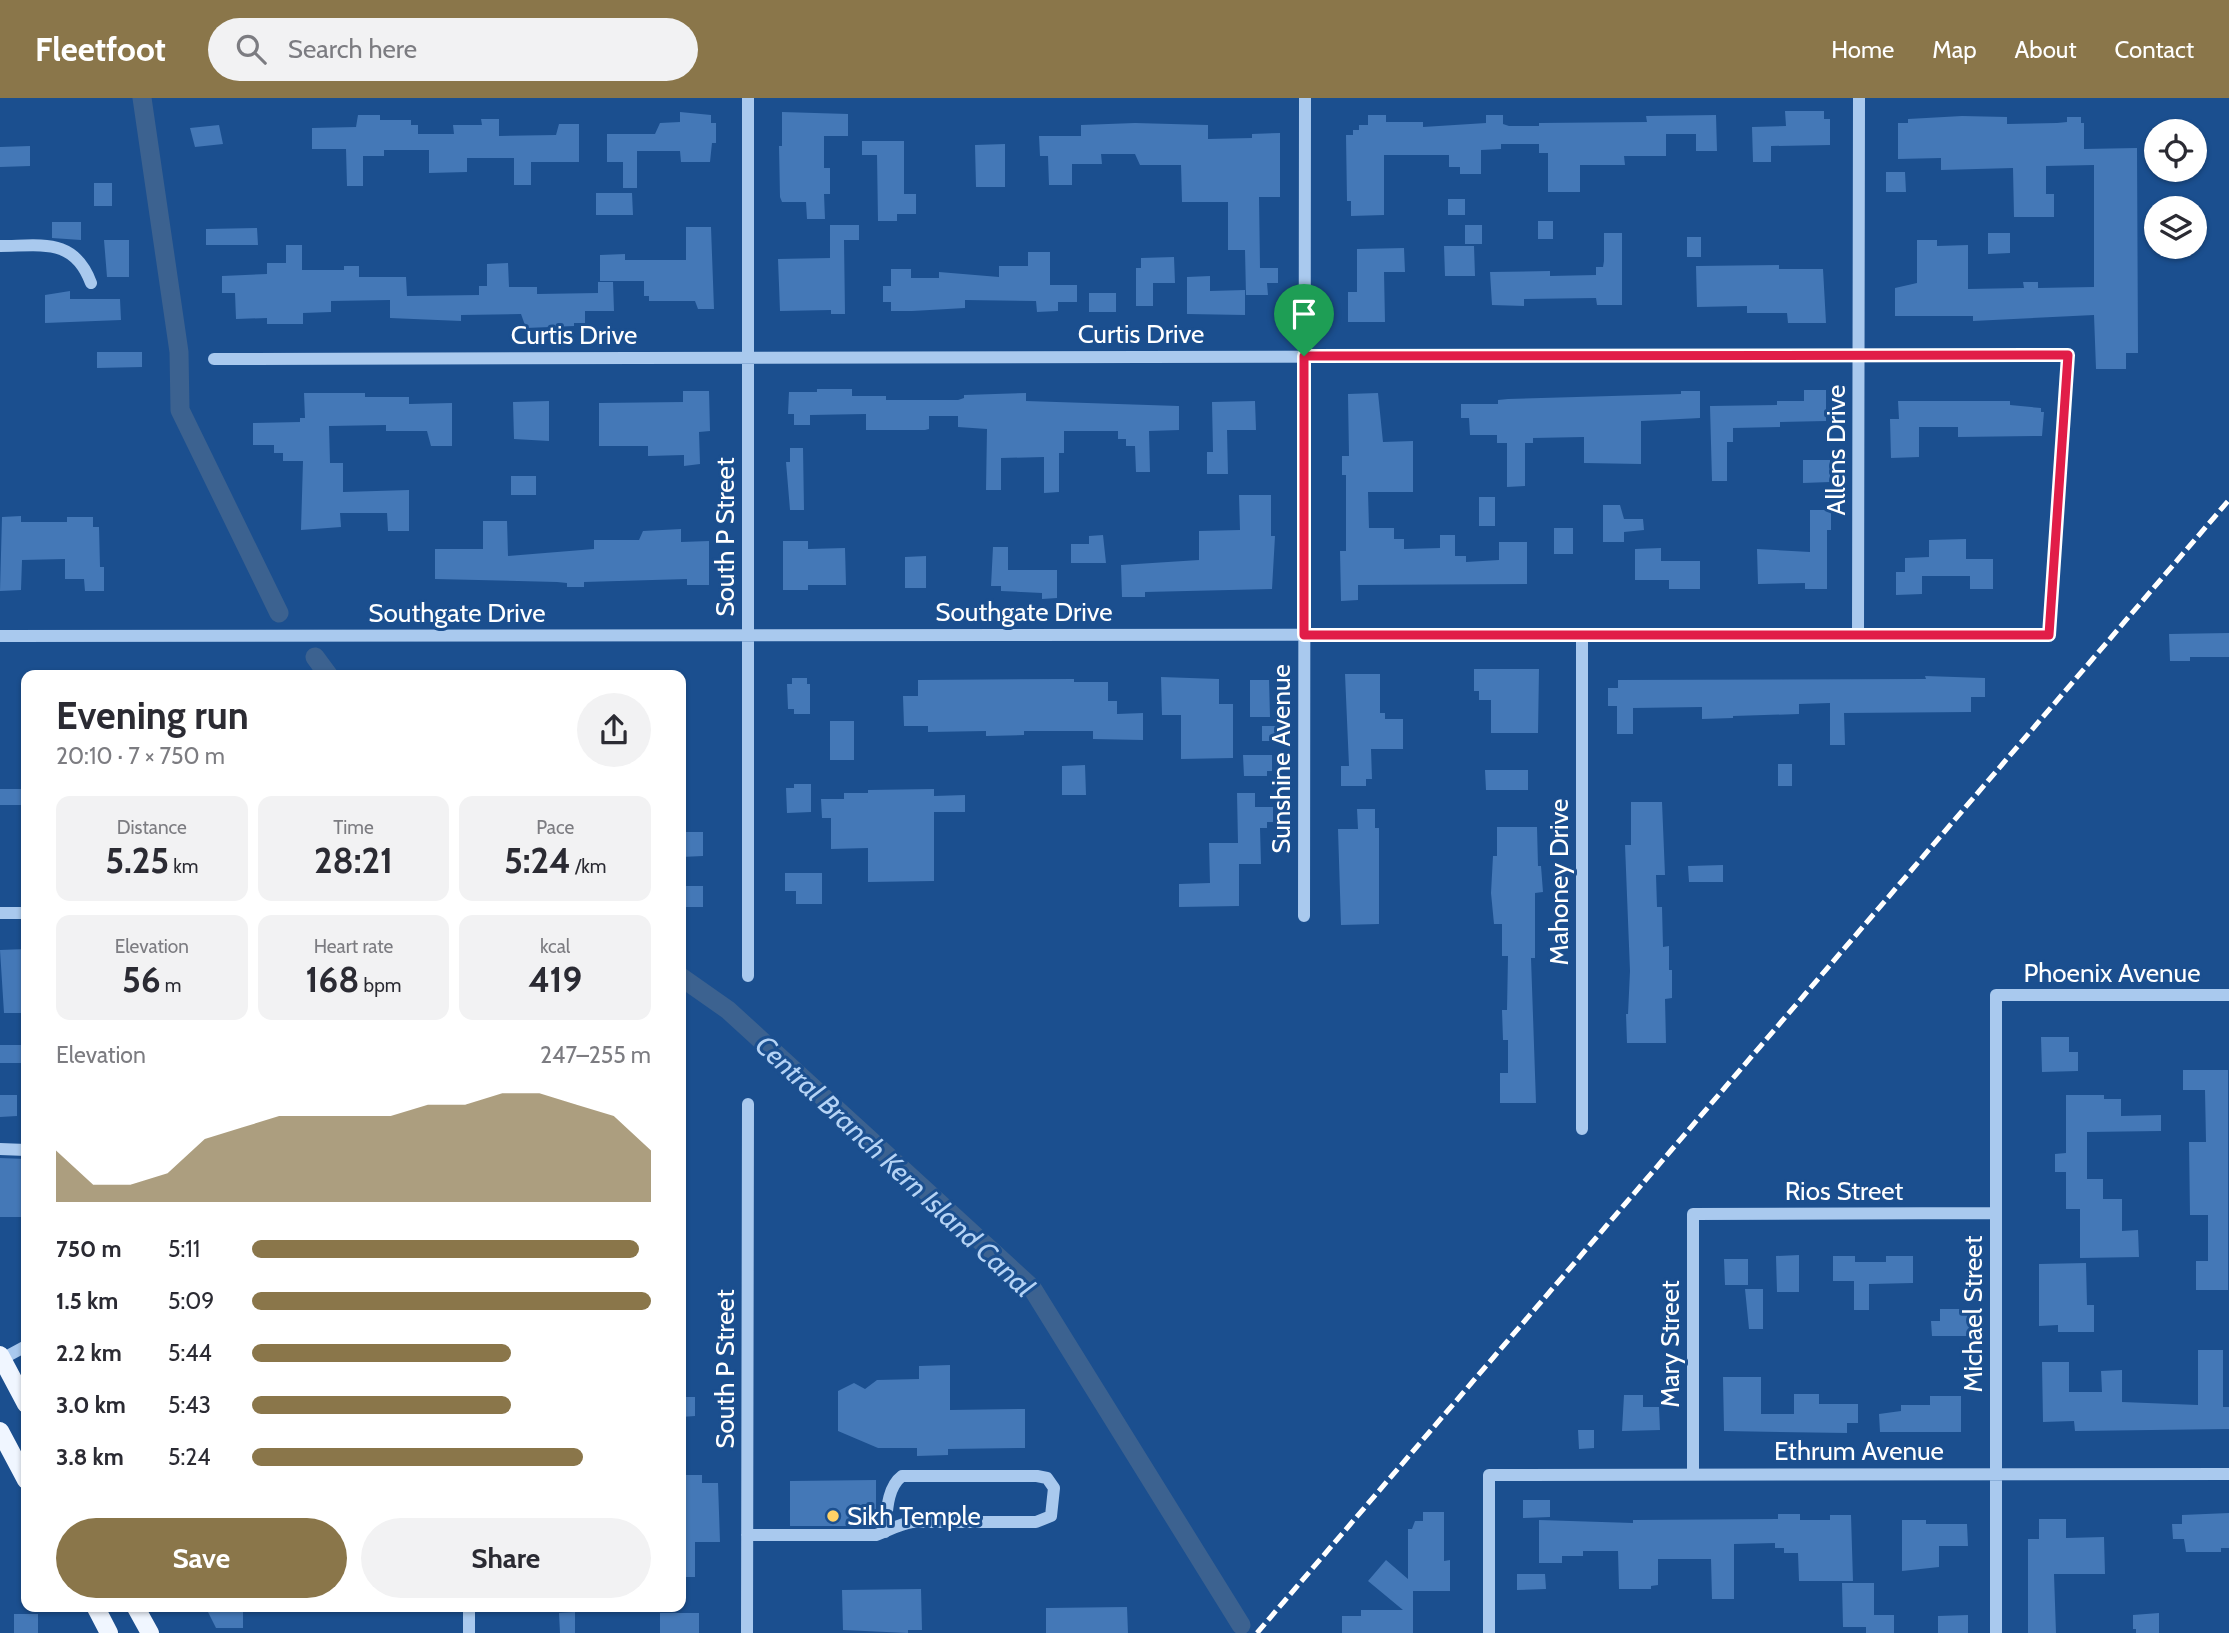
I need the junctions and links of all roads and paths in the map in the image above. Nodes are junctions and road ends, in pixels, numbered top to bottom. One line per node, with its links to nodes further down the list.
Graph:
1 (748, 98): 8 (street, South P Street)
2 (1304, 98): 7 (street, Sunshine Avenue)
3 (1859, 98): 6 (street, Allens Drive)
4 (0, 246): 5 (street)
5 (91, 283)
6 (1859, 355): 7 (street, Curtis Drive); 13 (street, Allens Drive); 14 (street, Curtis Drive)
7 (1304, 356): 8 (street, Curtis Drive); 11 (street, Sunshine Avenue)
8 (748, 357): 9 (street, Curtis Drive); 10 (street, South P Street)
9 (214, 359)
10 (748, 635): 11 (street, Southgate Drive); 15 (street, Southgate Drive); 19 (street, South P Street)
11 (1304, 635): 12 (street, Southgate Drive); 18 (street, Sunshine Avenue)
12 (1582, 635): 13 (street, Southgate Drive); 23 (street, Mahoney Drive)
13 (1858, 635): 14 (street, Southgate Drive)
14 (2049, 635)
15 (0, 636)
16 (0, 913): 17 (street)
17 (21, 913)
18 (1304, 916)
19 (748, 976)
20 (1996, 995): 21 (street, Phoenix Avenue); 26 (street, Michael Street)
21 (2229, 995)
22 (748, 1104): 37 (street, South P Street)
23 (1582, 1129)
24 (0, 1149): 25 (street)
25 (21, 1150)
26 (1996, 1213): 27 (street, Rios Street); 34 (street, Michael Street)
27 (1693, 1214): 33 (street, Mary Street)
28 (21, 1348): 29 (street)
29 (1, 1358): 30 (main road)
30 (21, 1395)
31 (0, 1431): 32 (main road)
32 (21, 1471)
33 (1693, 1474): 34 (street, Ethrum Avenue); 45 (street, Ethrum Avenue)
34 (1996, 1474): 35 (street, Ethrum Avenue); 46 (street, Michael Street)
35 (2229, 1474)
36 (885, 1532): 36 (street); 37 (street)
37 (747, 1535): 44 (street, South P Street)
38 (98, 1612): 41 (main road)
39 (138, 1612): 42 (main road)
40 (469, 1612): 43 (street)
41 (109, 1633)
42 (150, 1633)
43 (469, 1633)
44 (747, 1633)
45 (1489, 1633)
46 (1996, 1633)

